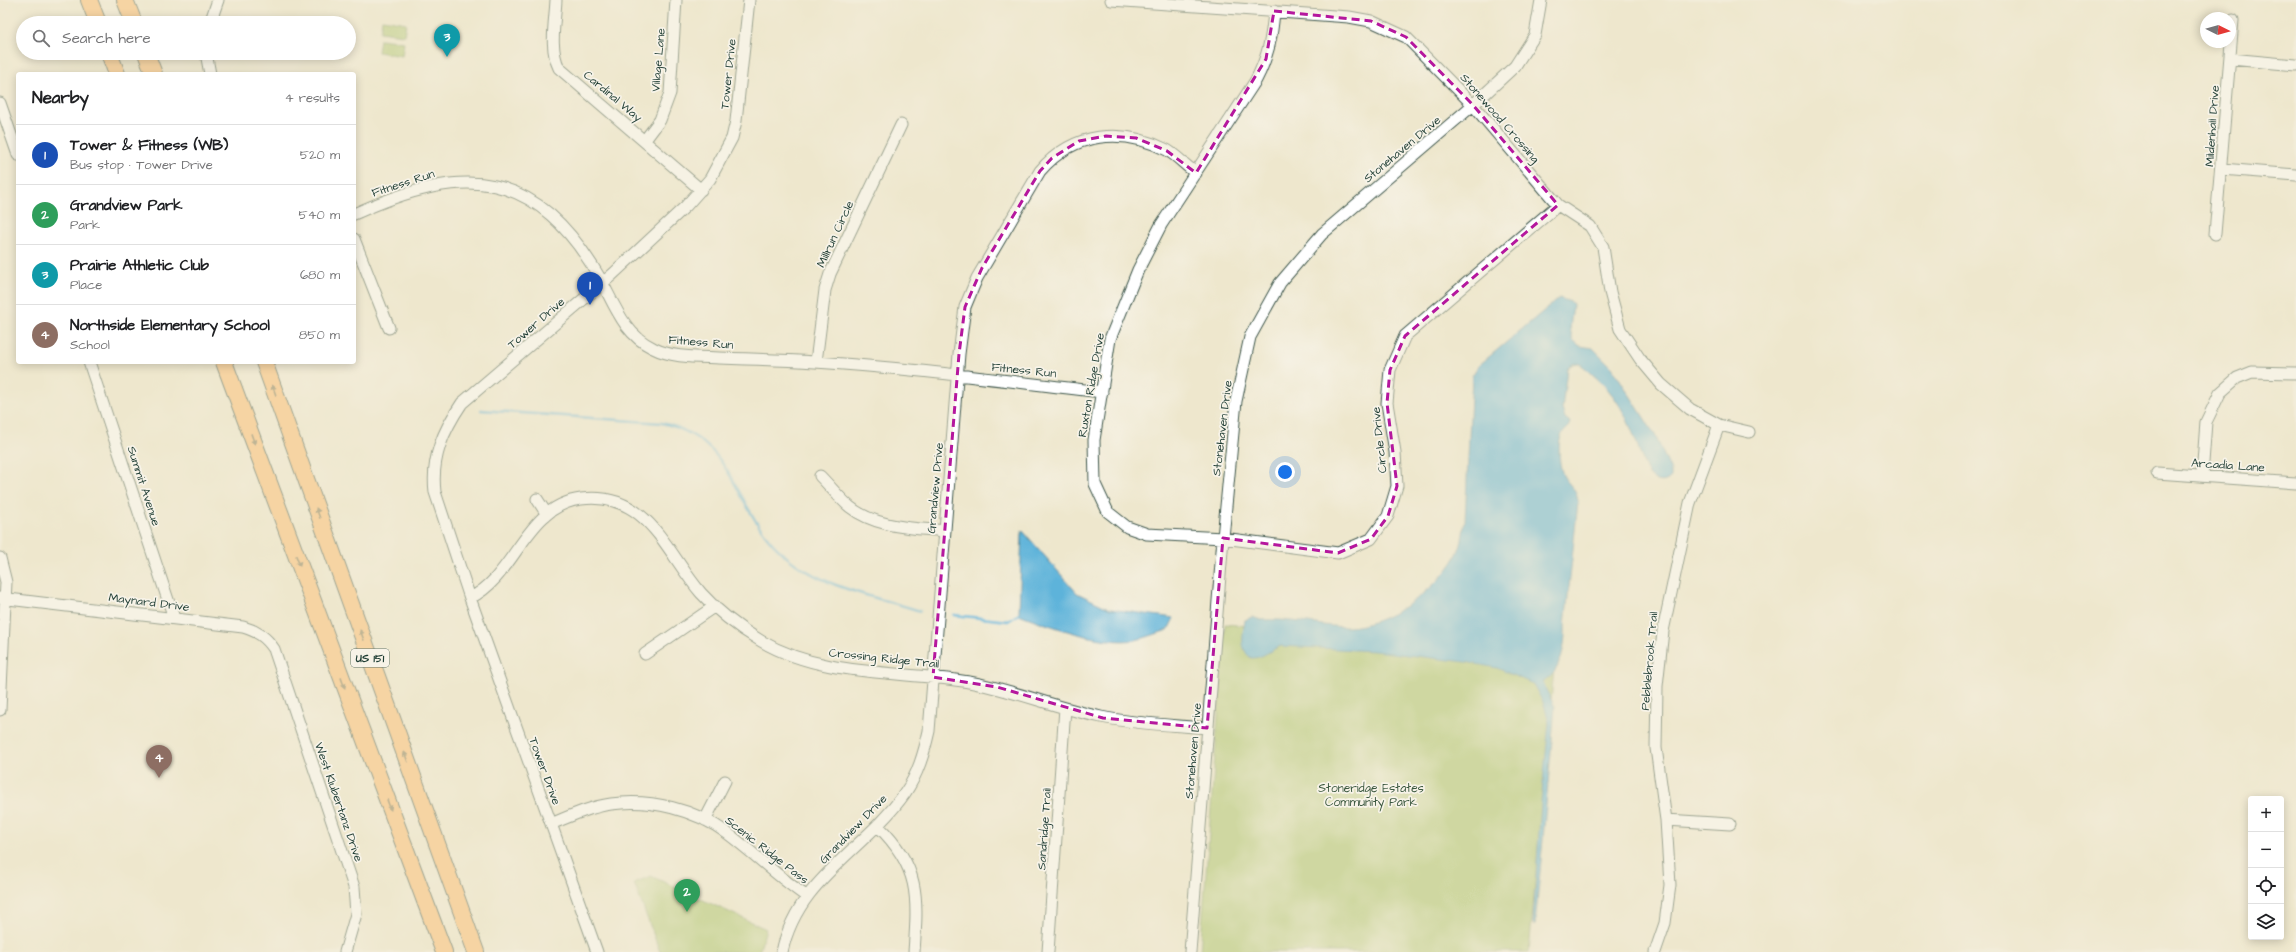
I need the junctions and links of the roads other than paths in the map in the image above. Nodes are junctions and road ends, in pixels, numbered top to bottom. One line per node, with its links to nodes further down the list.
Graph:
1 (89, 0): 10 (highway)
2 (125, 0): 11 (highway)
3 (218, 0): 12 (street)
4 (556, 0): 25 (street, Cardinal Way)
5 (676, 0): 25 (street, Village Lane)
6 (749, 0): 30 (street, Tower Drive)
7 (1119, 0): 9 (street, Stonewood Crossing)
8 (1541, 0): 23 (street, Stonehaven Drive)
9 (1274, 11): 23 (street, Stonewood Crossing); 28 (street, Ruxton Ridge Drive)
10 (95, 16)
11 (131, 16)
12 (212, 16)
13 (2231, 48): 14 (street, Mildenhall Drive)
14 (2230, 59): 18 (street); 27 (street, Mildenhall Drive)
15 (112, 60): 19 (highway)
16 (149, 60): 20 (highway)
17 (207, 60): 21 (street)
18 (2296, 65)
19 (116, 72)
20 (153, 72)
21 (210, 72)
22 (0, 104): 26 (street)
23 (1473, 105): 31 (street, Stonewood Crossing); 53 (street, Stonehaven Drive)
24 (902, 125): 37 (street, Millrun Circle)
25 (645, 140): 30 (street, Cardinal Way)
26 (16, 148)
27 (2222, 169): 29 (street); 33 (street, Mildenhall Drive)
28 (1196, 173): 42 (street, Grandview Drive); 43 (street, Ruxton Ridge Drive)
29 (2296, 175)
30 (701, 190): 35 (street, Tower Drive)
31 (1558, 205): 44 (street, Stonewood Crossing); 53 (street, Circle Drive)
32 (356, 213): 35 (street, Fitness Run)
33 (2215, 234)
34 (356, 244): 36 (street)
35 (602, 283): 37 (street, Fitness Run); 55 (street, Tower Drive)
36 (389, 328)
37 (816, 362): 42 (street, Fitness Run)
38 (90, 364): 58 (street, Summit Avenue)
39 (225, 364): 74 (highway, US 151, one-way to 74)
40 (265, 364): 65 (highway, US 151, one-way to 40)
41 (2296, 373): 48 (street)
42 (957, 376): 43 (street, Fitness Run); 52 (street, Grandview Drive)
43 (1102, 392): 53 (street, Ruxton Ridge Drive)
44 (1719, 425): 45 (street, Stonewood Crossing); 68 (street, Pebblebrook Trail)
45 (1749, 432)
46 (2157, 473): 48 (street, Arcadia Lane)
47 (820, 476): 52 (street)
48 (2202, 476): 49 (street, Arcadia Lane)
49 (2296, 483)
50 (537, 499): 51 (street)
51 (546, 513): 55 (street); 57 (street, Crossing Ridge Trail)
52 (945, 531): 61 (street, Grandview Drive)
53 (1223, 538): 64 (street, Stonehaven Drive)
54 (0, 558): 56 (street)
55 (470, 598): 69 (street, Tower Drive)
56 (3, 599): 58 (street, Maynard Drive); 63 (street)
57 (715, 606): 59 (street); 61 (street, Crossing Ridge Trail)
58 (174, 618): 60 (street, Maynard Drive)
59 (646, 654)
60 (278, 662): 73 (street, West Klubertanz Drive)
61 (933, 677): 62 (street, Crossing Ridge Trail); 71 (street, Grandview Drive)
62 (1065, 708): 64 (street, Crossing Ridge Trail); 80 (street, Sandridge Trail)
63 (0, 710)
64 (1207, 728): 81 (street, Stonehaven Drive)
65 (414, 778): 75 (highway, US 151); 76 (highway)
66 (725, 781): 67 (street)
67 (705, 820): 69 (street, Scenic Ridge Pass); 72 (street, Scenic Ridge Pass)
68 (1666, 820): 70 (street); 82 (street, Pebblebrook Trail)
69 (551, 824): 77 (street, Tower Drive)
70 (1730, 824)
71 (878, 826): 72 (street, Grandview Drive); 79 (street)
72 (806, 896): 78 (street, Grandview Drive)
73 (345, 952)
74 (443, 952)
75 (476, 952)
76 (488, 952)
77 (597, 952)
78 (782, 952)
79 (914, 952)
80 (1048, 952)
81 (1190, 952)
82 (1655, 952)

